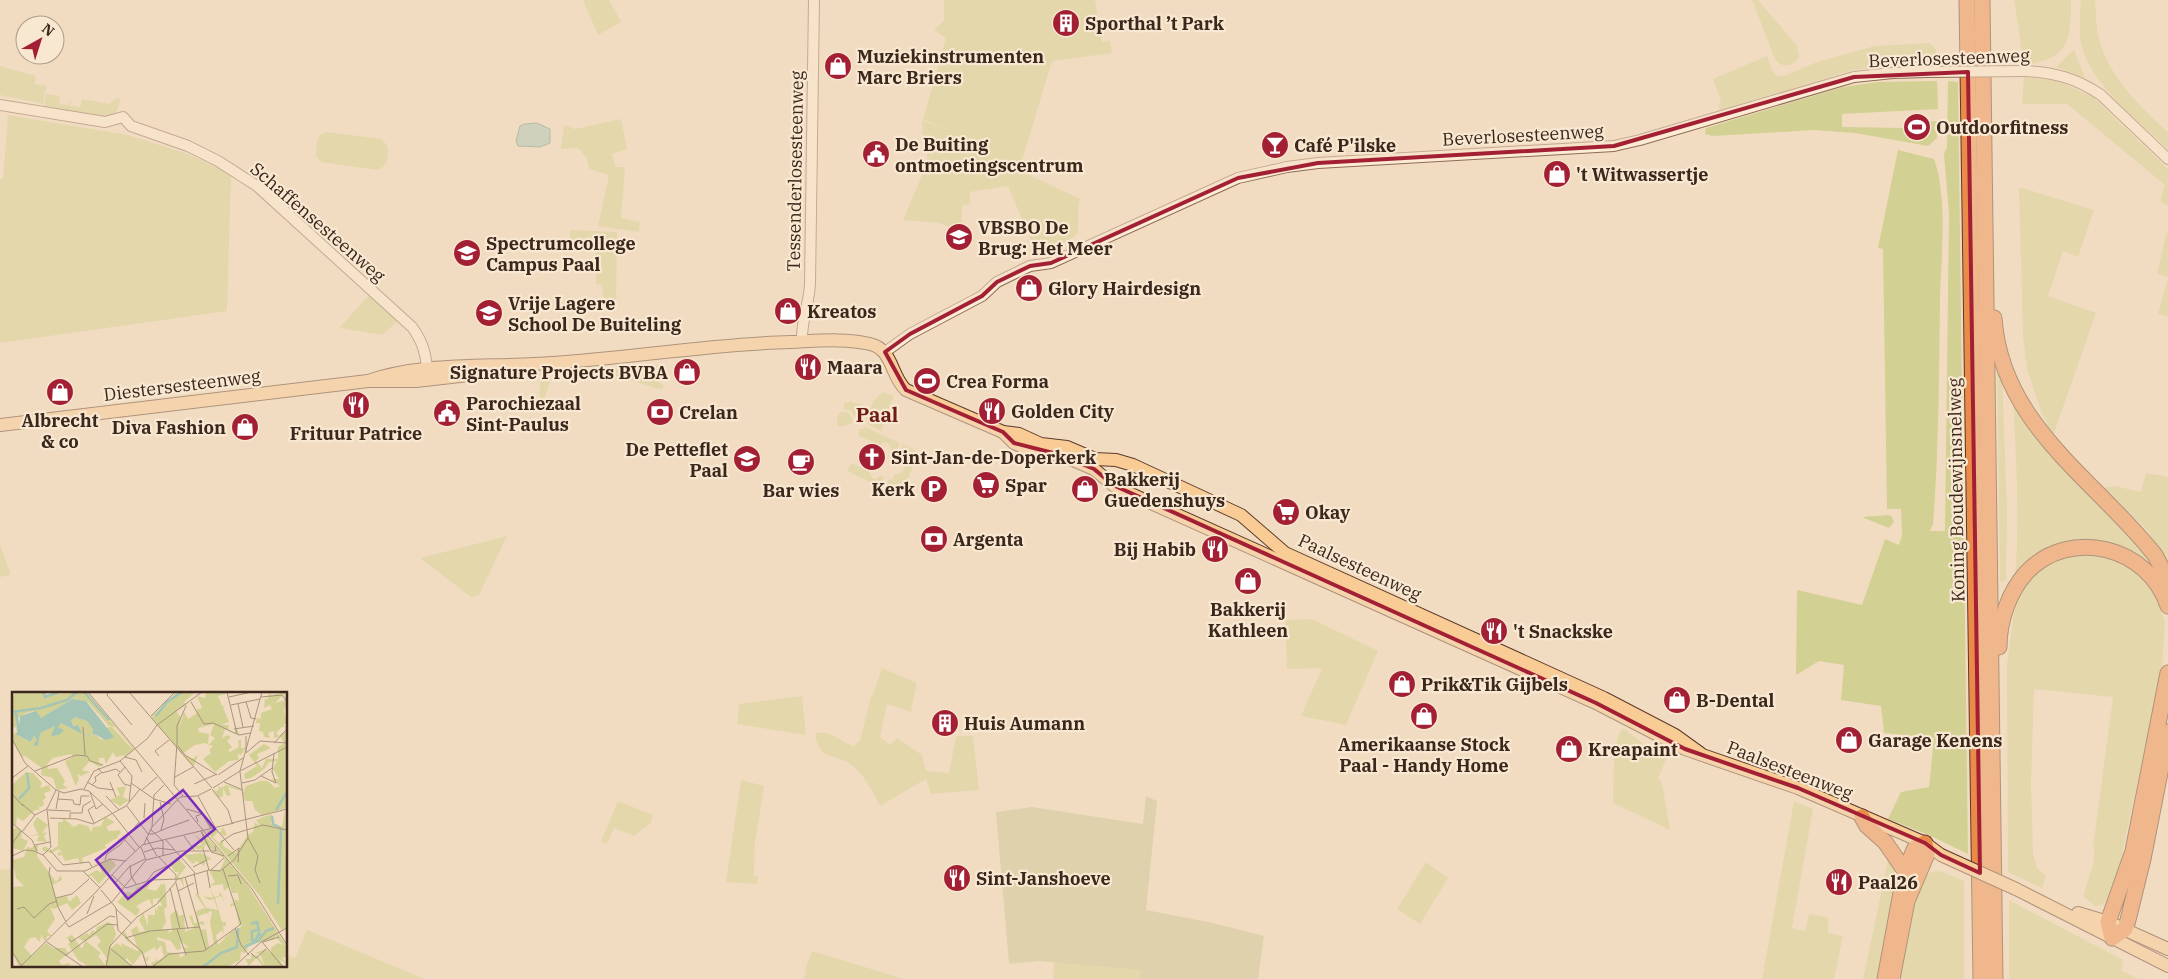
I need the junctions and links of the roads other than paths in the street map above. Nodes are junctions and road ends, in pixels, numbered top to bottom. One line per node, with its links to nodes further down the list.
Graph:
1 (814, 0): 7 (street, Tessenderlosesteenweg)
2 (1967, 0): 29 (highway, Koning Boudewijnsnelweg)
3 (1982, 0): 6 (highway, Koning Boudewijnsnelweg)
4 (0, 105): 9 (street, Schaffensesteenweg)
5 (2168, 159): 8 (street, Beverlosesteenweg, bridge)
6 (1986, 296): 12 (highway); 15 (highway, Koning Boudewijnsnelweg)
7 (802, 341): 8 (main road, Diestersesteenweg); 9 (main road, Diestersesteenweg)
8 (885, 352): 11 (main road, Paalsesteenweg)
9 (428, 375): 10 (main road, Diestersesteenweg)
10 (0, 425)
11 (1003, 432): 17 (main road, Paalsesteenweg); 17 (main road, Paalsesteenweg)
12 (2168, 580)
13 (2168, 606): 15 (highway)
14 (2168, 673): 22 (highway)
15 (1992, 732): 30 (highway, Koning Boudewijnsnelweg)
16 (2168, 732): 23 (highway)
17 (1700, 753): 18 (main road, Paalsesteenweg)
18 (1865, 818): 19 (main road, Paalsesteenweg); 20 (highway)
19 (1927, 850): 20 (highway); 21 (main road, Paalsesteenweg, bridge); 28 (highway)
20 (1905, 871): 27 (highway)
21 (2034, 897): 22 (main road, Paalsesteenweg); 24 (main road, Paalsesteenweg)
22 (2108, 922): 23 (main road, Paalsesteenweg); 24 (highway)
23 (2125, 929): 24 (highway); 25 (main road, Paalsesteenweg)
24 (2112, 938): 26 (main road, Paalsesteenweg)
25 (2168, 949)
26 (2168, 966)
27 (1885, 979)
28 (1892, 979)
29 (1981, 979)
30 (1995, 979)

